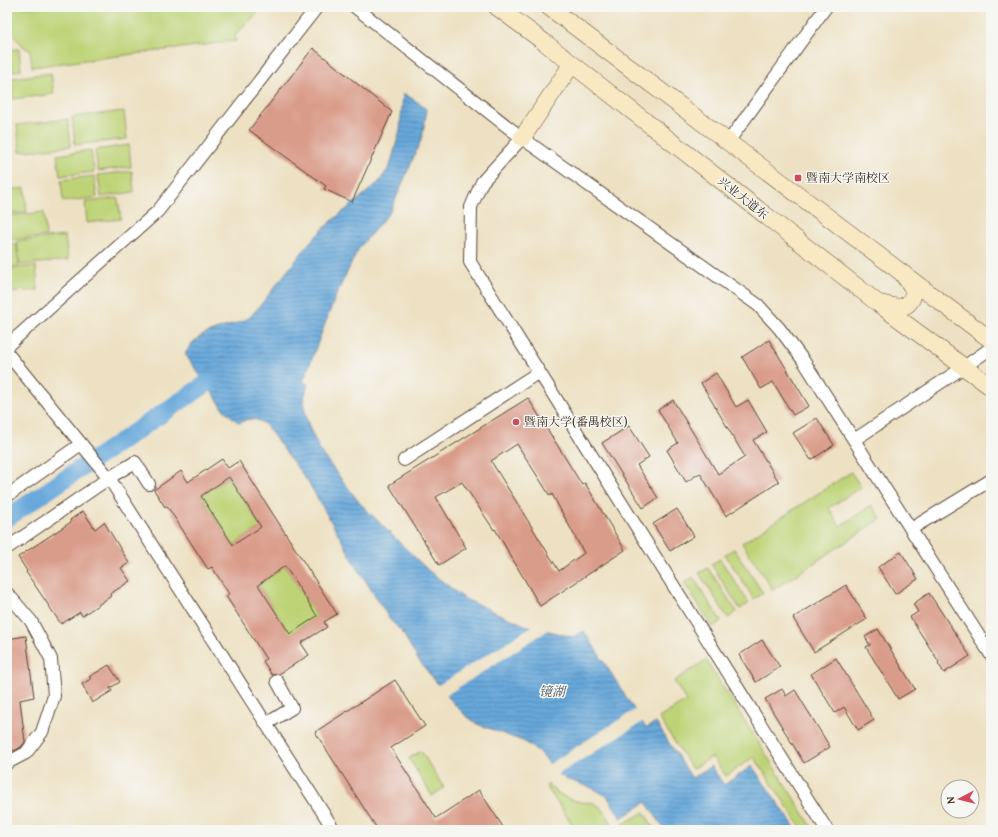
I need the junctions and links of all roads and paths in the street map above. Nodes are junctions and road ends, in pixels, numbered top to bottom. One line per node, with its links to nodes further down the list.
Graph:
1 (318, 7): 12 (street)
2 (355, 7): 7 (street)
3 (497, 7): 6 (main road, 兴业大道东)
4 (548, 7): 8 (main road)
5 (826, 7): 8 (street)
6 (572, 64): 7 (main road); 10 (main road, 兴业大道东)
7 (522, 138): 16 (street); 18 (street)
8 (728, 142): 9 (main road)
9 (902, 274): 10 (main road); 11 (main road)
10 (879, 304): 15 (main road, 兴业大道东)
11 (991, 340)
12 (7, 346)
13 (991, 348): 15 (street)
14 (7, 353): 19 (street)
15 (964, 367): 17 (main road, 兴业大道东); 18 (street)
16 (539, 372): 20 (street); 33 (street)
17 (991, 387)
18 (854, 440): 25 (street)
19 (81, 444): 21 (street); 24 (street)
20 (404, 460)
21 (106, 474): 23 (street); 26 (street); 30 (street)
22 (990, 483): 25 (street)
23 (149, 484)
24 (7, 496)
25 (911, 529): 28 (street)
26 (7, 548)
27 (7, 593): 31 (street)
28 (991, 655)
29 (277, 681): 30 (street)
30 (266, 724): 32 (street)
31 (7, 763)
32 (334, 830)
33 (827, 830)

